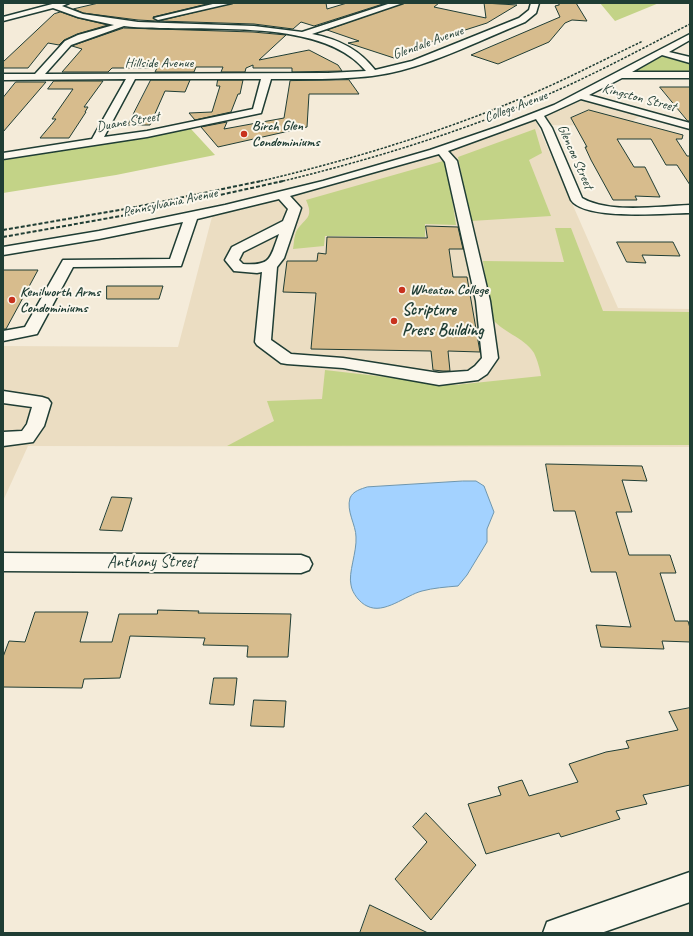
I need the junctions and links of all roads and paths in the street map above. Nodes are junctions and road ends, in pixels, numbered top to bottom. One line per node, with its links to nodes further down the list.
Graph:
1 (34, 3): 7 (street)
2 (66, 3): 6 (street)
3 (228, 3): 9 (street)
4 (399, 3): 10 (street)
5 (535, 3): 14 (street, Glendale Avenue)
6 (54, 6): 7 (street); 9 (street)
7 (30, 12): 8 (street)
8 (3, 19)
9 (130, 23): 10 (street); 20 (street)
10 (303, 34): 14 (street)
11 (690, 37): 12 (street, College Avenue)
12 (660, 52): 13 (street); 15 (street, College Avenue)
13 (690, 60)
14 (373, 73): 18 (street, Glendale Avenue)
15 (619, 75): 16 (street); 22 (street, College Avenue)
16 (690, 75)
17 (267, 76): 18 (street, Hillside Avenue); 21 (street, Hillside Avenue); 25 (street, Duane Street)
18 (315, 76)
19 (3, 77): 20 (street, Hillside Avenue)
20 (37, 77): 21 (street, Hillside Avenue)
21 (132, 77): 25 (street)
22 (580, 96): 23 (street, College Avenue); 24 (street, Kingston Street)
23 (538, 115): 26 (street, College Avenue); 30 (street, Glencoe Street)
24 (690, 126)
25 (95, 143): 27 (street, Duane Street)
26 (442, 151): 28 (street, College Avenue); 38 (street)
27 (3, 156)
28 (342, 180): 29 (street, Pennsylvania Avenue)
29 (282, 195): 31 (street, Pennsylvania Avenue); 32 (street)
30 (690, 209)
31 (191, 216): 33 (street, Pennsylvania Avenue); 37 (street)
32 (289, 224): 34 (street); 36 (street)
33 (79, 238): 35 (street, Pennsylvania Avenue); 37 (street)
34 (248, 244): 36 (street); 38 (street)
35 (3, 251)
36 (279, 253): 38 (street)
37 (68, 263): 39 (street)
38 (270, 266)
39 (3, 336)
40 (3, 397): 41 (street)
41 (3, 439)
42 (3, 562): 43 (street, Anthony Street)
43 (301, 564)
44 (690, 887): 45 (street)
45 (558, 933)

